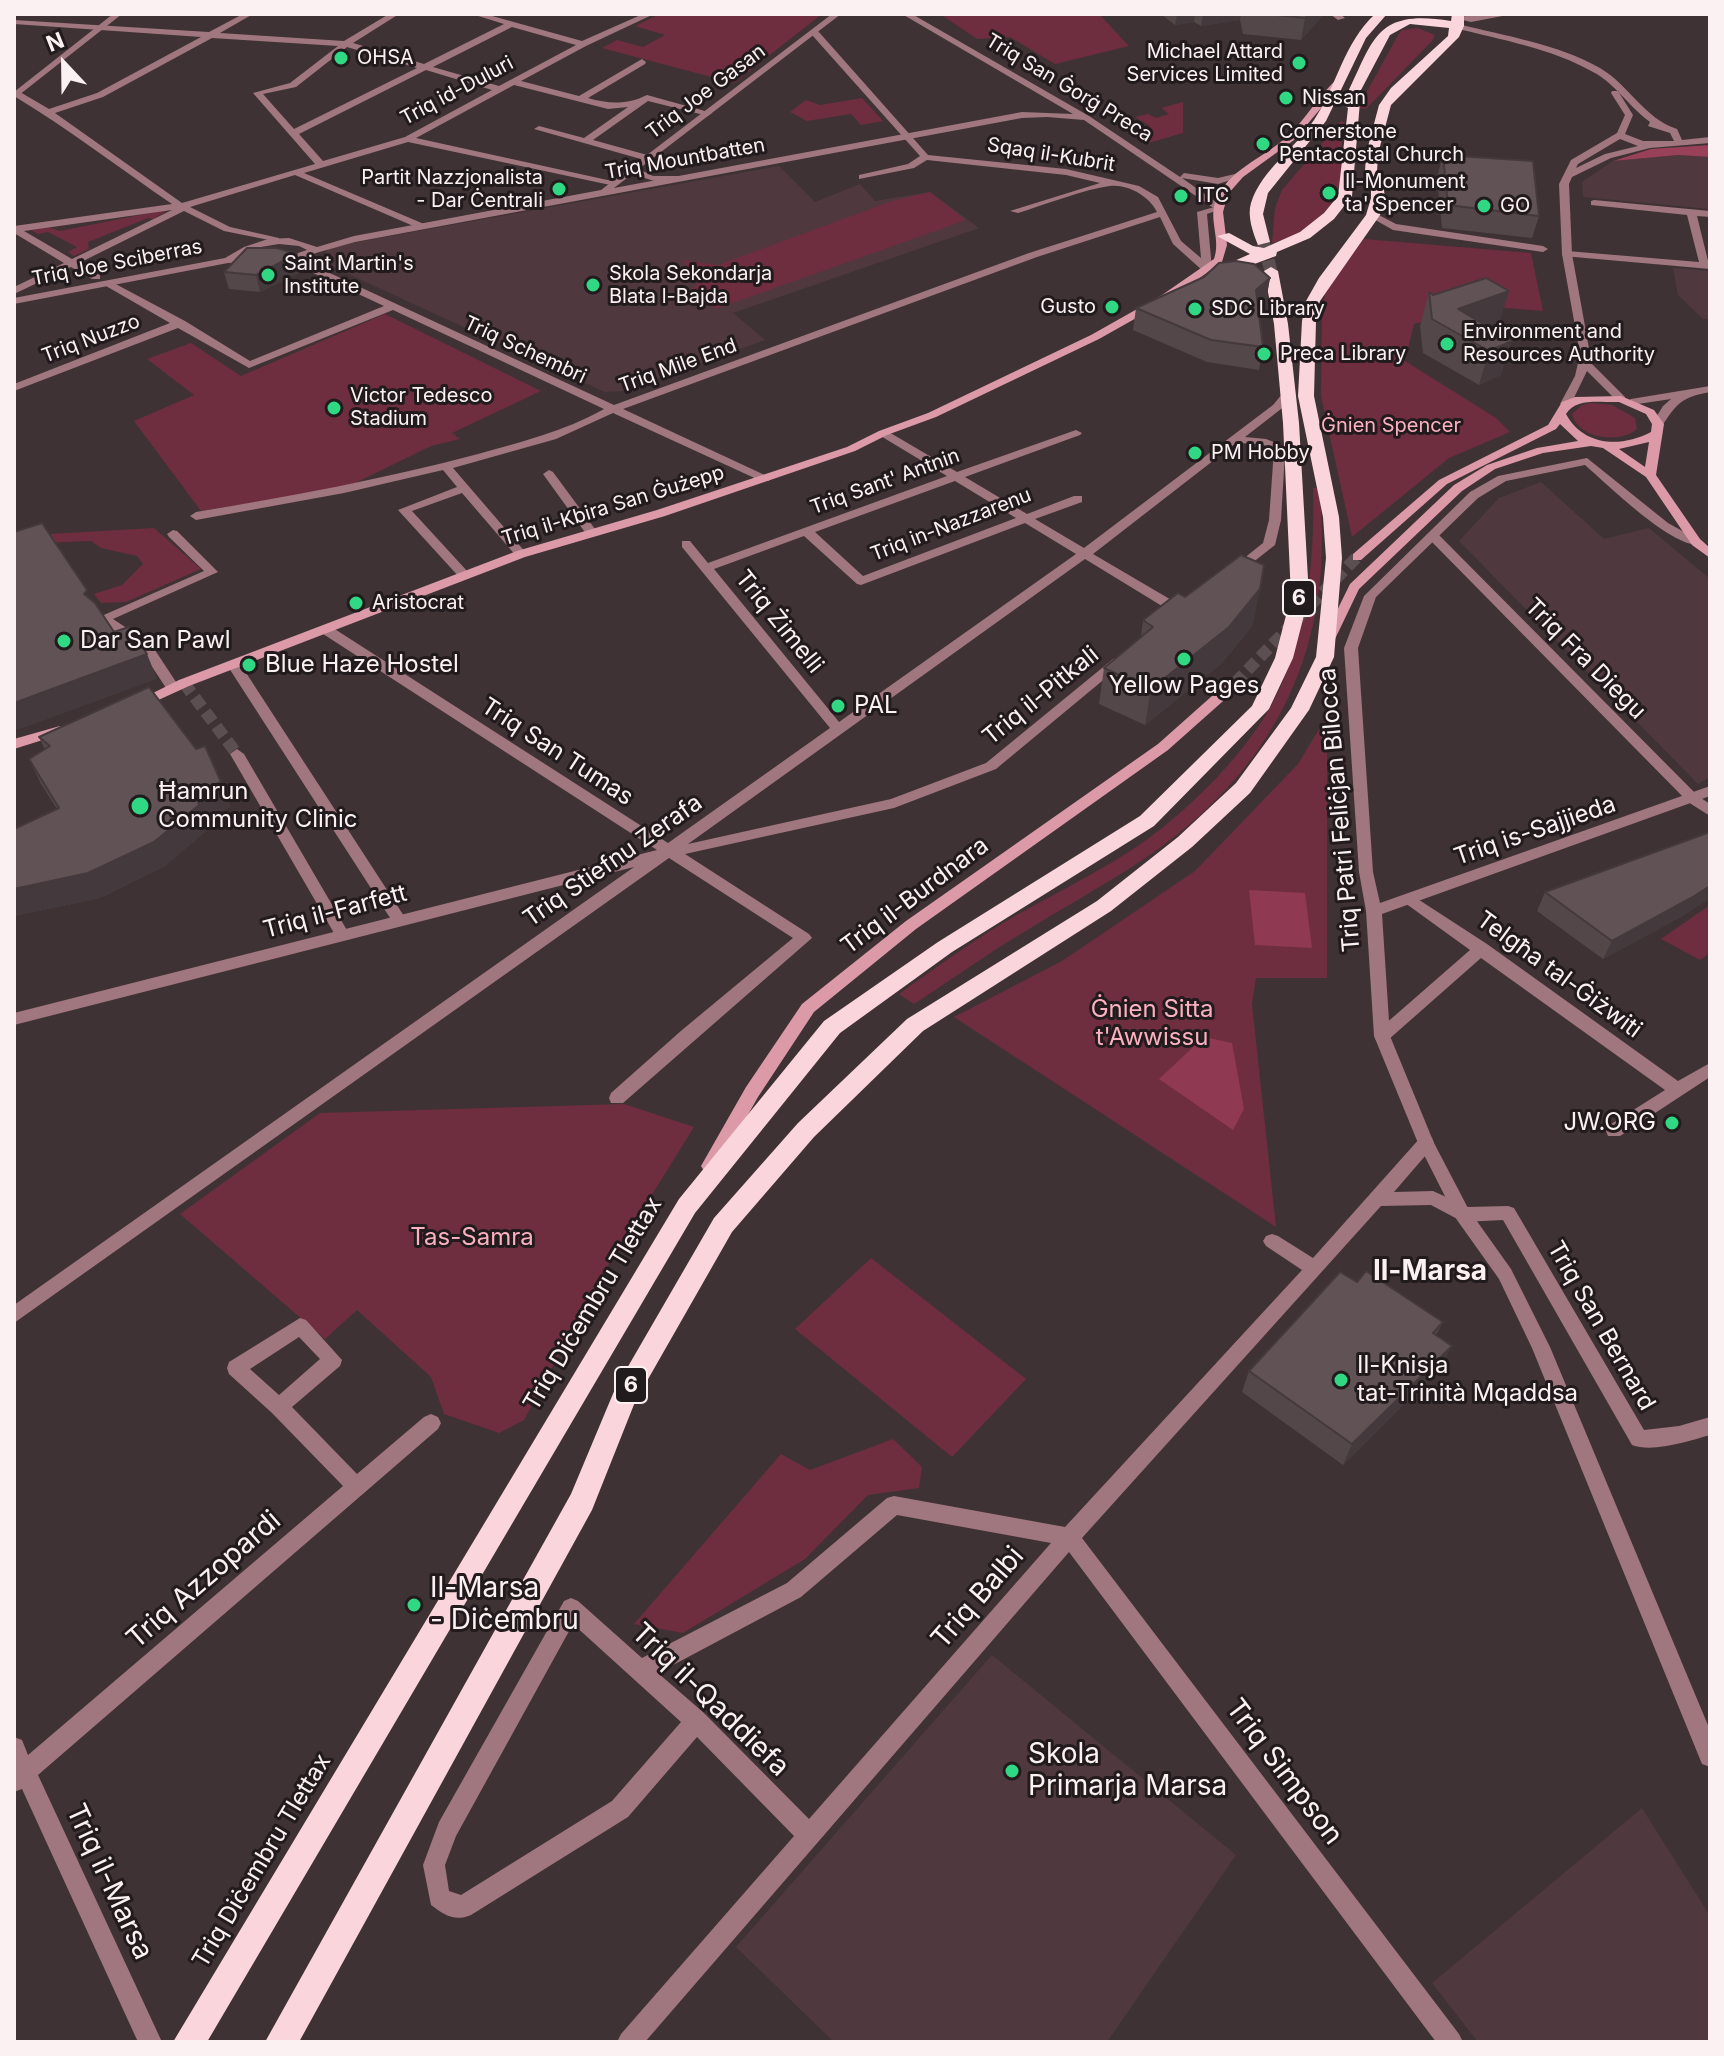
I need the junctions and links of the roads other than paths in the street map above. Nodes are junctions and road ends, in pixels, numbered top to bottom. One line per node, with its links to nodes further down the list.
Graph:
1 (118, 14): 14 (street)
2 (249, 14): 16 (street)
3 (395, 14): 17 (street)
4 (476, 14): 11 (street)
5 (650, 14): 18 (street, Triq id-Duluri)
6 (837, 14): 15 (street, Triq Joe Gasan)
7 (906, 14): 24 (street, Triq San Ġorġ Preca)
8 (1381, 14): 21 (highway)
9 (1509, 14): 12 (street)
10 (14, 22): 14 (street)
11 (511, 24): 18 (street); 20 (street)
12 (1457, 24): 13 (highway); 13 (highway); 29 (street); 48 (highway)
13 (1390, 28): 25 (highway)
14 (100, 29): 16 (street); 26 (street)
15 (815, 33): 31 (street, Triq Joe Gasan); 39 (street)
16 (213, 35): 17 (street); 30 (street)
17 (346, 44): 20 (street); 37 (street)
18 (583, 44): 22 (street, Triq id-Duluri)
19 (642, 62): 27 (street)
20 (425, 68): 23 (street); 37 (street)
21 (1340, 81): 51 (highway); 53 (main road)
22 (514, 82): 23 (street, Triq id-Duluri); 27 (street)
23 (499, 89): 40 (street, Triq id-Duluri)
24 (1036, 90): 32 (street); 33 (street, Triq San Ġorġ Preca)
25 (1357, 93): 51 (highway); 74 (highway)
26 (16, 95): 30 (street)
27 (580, 99): 28 (street)
28 (643, 101): 31 (street); 42 (street)
29 (1629, 102): 34 (street); 36 (street)
30 (47, 113): 60 (street)
31 (708, 113): 45 (street, Triq Joe Gasan)
32 (1022, 115): 33 (street, Triq Mountbatten); 39 (street, Triq Mountbatten)
33 (1086, 118): 50 (street, Triq San Ġorġ Preca)
34 (1662, 126): 36 (street); 38 (street)
35 (539, 129): 42 (street)
36 (1623, 130): 43 (street); 52 (street)
37 (294, 133): 46 (street)
38 (1676, 136): 41 (street); 43 (street)
39 (906, 137): 44 (street); 55 (street, Triq Mountbatten)
40 (408, 139): 46 (street, Triq id-Duluri); 57 (street)
41 (1710, 139)
42 (586, 141): 45 (street)
43 (1648, 146): 52 (street)
44 (925, 157): 54 (street); 56 (street, Sqaq il-Kubrit)
45 (648, 158): 47 (street, Triq Joe Gasan)
46 (322, 166): 49 (street, Triq id-Duluri)
47 (633, 169): 55 (street, Triq Joe Gasan); 57 (street, Triq Joe Gasan)
48 (1371, 172): 62 (highway); 67 (highway)
49 (297, 173): 60 (street, Triq id-Duluri); 68 (street)
50 (1170, 173): 53 (street, Triq San Ġorġ Preca); 61 (street, Triq San Ġorġ Preca)
51 (1276, 174): 74 (highway)
52 (1570, 175): 77 (street)
53 (1239, 176): 61 (main road)
54 (862, 177)
55 (679, 179): 58 (street, Triq Mountbatten)
56 (1114, 182): 63 (street); 65 (street, Sqaq il-Kubrit)
57 (612, 184): 58 (street, Triq Joe Gasan)
58 (600, 193): 68 (street, Triq Mountbatten)
59 (1594, 203): 64 (street)
60 (183, 207): 69 (street); 70 (street); 81 (street)
61 (1218, 207): 71 (main road); 83 (street)
62 (1353, 210)
63 (1015, 211)
64 (1691, 212): 66 (street); 82 (street)
65 (1163, 213): 83 (street, Sqaq il-Kubrit); 100 (street, Triq Mile End)
66 (1710, 214)
67 (1373, 215): 75 (street); 132 (highway, 6)
68 (421, 226): 76 (street, Triq Mountbatten)
69 (14, 229): 81 (street)
70 (227, 229): 72 (street); 73 (street)
71 (1224, 236): 74 (highway); 83 (main road)
72 (276, 240): 73 (street, Triq Joe Sciberras); 76 (street, Triq Joe Sciberras)
73 (247, 247): 78 (street); 79 (street, Triq Joe Sciberras)
74 (1264, 247): 89 (highway); 92 (highway)
75 (1543, 249)
76 (308, 250): 80 (street, Triq Joe Sciberras); 84 (street)
77 (1567, 254): 82 (street); 94 (street)
78 (257, 258): 79 (street, Triq Joe Sciberras); 80 (street, Triq Joe Sciberras)
79 (228, 260): 87 (street, Triq Joe Sciberras)
80 (286, 260): 84 (street, Triq Schembri)
81 (72, 263): 86 (street); 88 (street)
82 (1708, 266)
83 (1207, 269): 89 (main road, Triq il-Kbira San Ġużepp)
84 (315, 270): 91 (street, Triq Schembri)
85 (1271, 271): 97 (highway, 6)
86 (96, 277)
87 (110, 284): 90 (street, Triq Joe Sciberras); 93 (street)
88 (14, 291)
89 (1166, 297): 92 (main road, Triq il-Kbira San Ġużepp)
90 (14, 301)
91 (391, 307): 93 (street); 100 (street, Triq Schembri)
92 (1135, 316): 103 (main road, Triq il-Kbira San Ġużepp)
93 (181, 323): 95 (street, Triq Nuzzo)
94 (1584, 362): 99 (street); 101 (street)
95 (14, 388)
96 (1710, 389): 98 (street)
97 (1287, 395): 105 (street, Triq Stiefnu Zerafa); 107 (highway, 6)
98 (1681, 396): 99 (street); 102 (street)
99 (1626, 400): 101 (main road); 102 (main road)
100 (610, 410): 108 (street, Triq Mile End); 112 (street, Triq Schembri)
101 (1564, 410): 106 (main road); 126 (main road)
102 (1657, 429): 106 (main road); 110 (main road)
103 (883, 433): 111 (street); 112 (main road, Triq il-Kbira San Ġużepp)
104 (1076, 433): 111 (street, Triq Sant' Antnin)
105 (1235, 440): 107 (street); 123 (street, Triq Stiefnu Zerafa)
106 (1598, 443): 110 (main road); 132 (main road)
107 (1286, 449): 129 (street); 159 (highway, Triq Diċembru Tlettax / 6)
108 (446, 467): 113 (street); 115 (street, Triq Mile End)
109 (549, 474): 117 (street)
110 (1650, 475): 121 (main road)
111 (956, 478): 116 (street); 118 (street, Triq Sant' Antnin)
112 (765, 479): 117 (main road, Triq il-Kbira San Ġużepp)
113 (464, 488): 124 (street); 128 (street)
114 (1078, 499): 116 (street, Triq in-Nazzarenu)
115 (196, 516)
116 (1025, 518): 118 (street, Triq in-Nazzarenu); 123 (street)
117 (591, 532): 124 (main road, Triq il-Kbira San Ġużepp)
118 (807, 532): 127 (street, Triq Sant' Antnin)
119 (173, 534): 136 (street)
120 (1432, 535): 121 (street, Triq Patri Feliċjan Bilocca); 143 (street, Triq Fra Diegu); 147 (street, Triq Patri Feliċjan Bilocca)
121 (1696, 542): 125 (main road)
122 (686, 544): 127 (street, Triq Żimelli)
123 (1086, 553): 130 (street); 139 (street, Triq Stiefnu Zerafa)
124 (521, 554): 128 (main road, Triq il-Kbira San Ġużepp)
125 (1710, 554)
126 (1357, 557)
127 (706, 568): 139 (street, Triq Żimelli)
128 (464, 575): 131 (main road, Triq il-Kbira San Ġużepp)
129 (1218, 583)
130 (1192, 602)
131 (325, 629): 134 (main road, Triq il-Kbira San Ġużepp); 145 (street, Triq San Tumas)
132 (1329, 639): 177 (highway, 6)
133 (1132, 650): 145 (street, Triq il-Pitkali)
134 (234, 665): 136 (main road, Triq il-Kbira San Ġużepp); 148 (street)
135 (1235, 683): 159 (main road, Triq il-Burdnara)
136 (173, 688): 137 (main road, Triq il-Kbira San Ġużepp)
137 (120, 711)
138 (76, 725): 140 (main road)
139 (837, 728): 145 (street, Triq Stiefnu Zerafa)
140 (14, 744)
141 (237, 754): 149 (street)
142 (1710, 791): 143 (street, Triq is-Sajjieda)
143 (1693, 799): 144 (street, Triq Fra Diegu); 146 (street, Triq is-Sajjieda)
144 (1710, 811)
145 (668, 853): 148 (street, Triq il-Farfett); 155 (street, Triq San Tumas); 163 (street, Triq Stiefnu Zerafa)
146 (1410, 899): 147 (street, Triq is-Sajjieda); 150 (street, Telgħa tal-Ġiżwiti)
147 (1374, 911): 152 (street, Triq Patri Feliċjan Bilocca)
148 (399, 920): 149 (street, Triq il-Farfett)
149 (343, 936): 151 (street, Triq il-Farfett)
150 (1482, 948): 152 (street); 154 (street, Telgħa tal-Ġiżwiti)
151 (14, 1019)
152 (1382, 1036): 157 (street, Triq Patri Feliċjan Bilocca)
153 (1710, 1069): 154 (street)
154 (1679, 1091): 156 (street)
155 (617, 1098)
156 (1614, 1131)
157 (1426, 1143): 158 (street, Triq Balbi); 160 (street, Triq Patri Feliċjan Bilocca)
158 (1377, 1199): 160 (street); 162 (street, Triq Balbi)
159 (687, 1206): 176 (highway, Triq Diċembru Tlettax / 6)
160 (1462, 1213): 166 (street, Triq San Bernard); 172 (street, Triq Patri Feliċjan Bilocca)
161 (1272, 1241): 162 (street)
162 (1315, 1269): 168 (street, Triq Balbi)
163 (14, 1315)
164 (279, 1407): 164 (street); 167 (street)
165 (431, 1423): 167 (street, Triq Azzopardi)
166 (1710, 1426)
167 (357, 1487): 173 (street, Triq Azzopardi)
168 (1069, 1537): 169 (street); 174 (street, Triq Balbi); 179 (street, Triq Simpson)
169 (640, 1671): 170 (street, Triq il-Qaddiefa); 170 (street, Triq il-Qaddiefa)
170 (696, 1721): 174 (street, Triq il-Qaddiefa)
171 (14, 1748): 173 (street, Triq il-Marsa)
172 (1710, 1756)
173 (20, 1777): 175 (street, Triq il-Marsa)
174 (808, 1834): 178 (street, Triq Balbi)
175 (150, 2042)
176 (189, 2042)
177 (281, 2042)
178 (629, 2042)
179 (1451, 2042)

